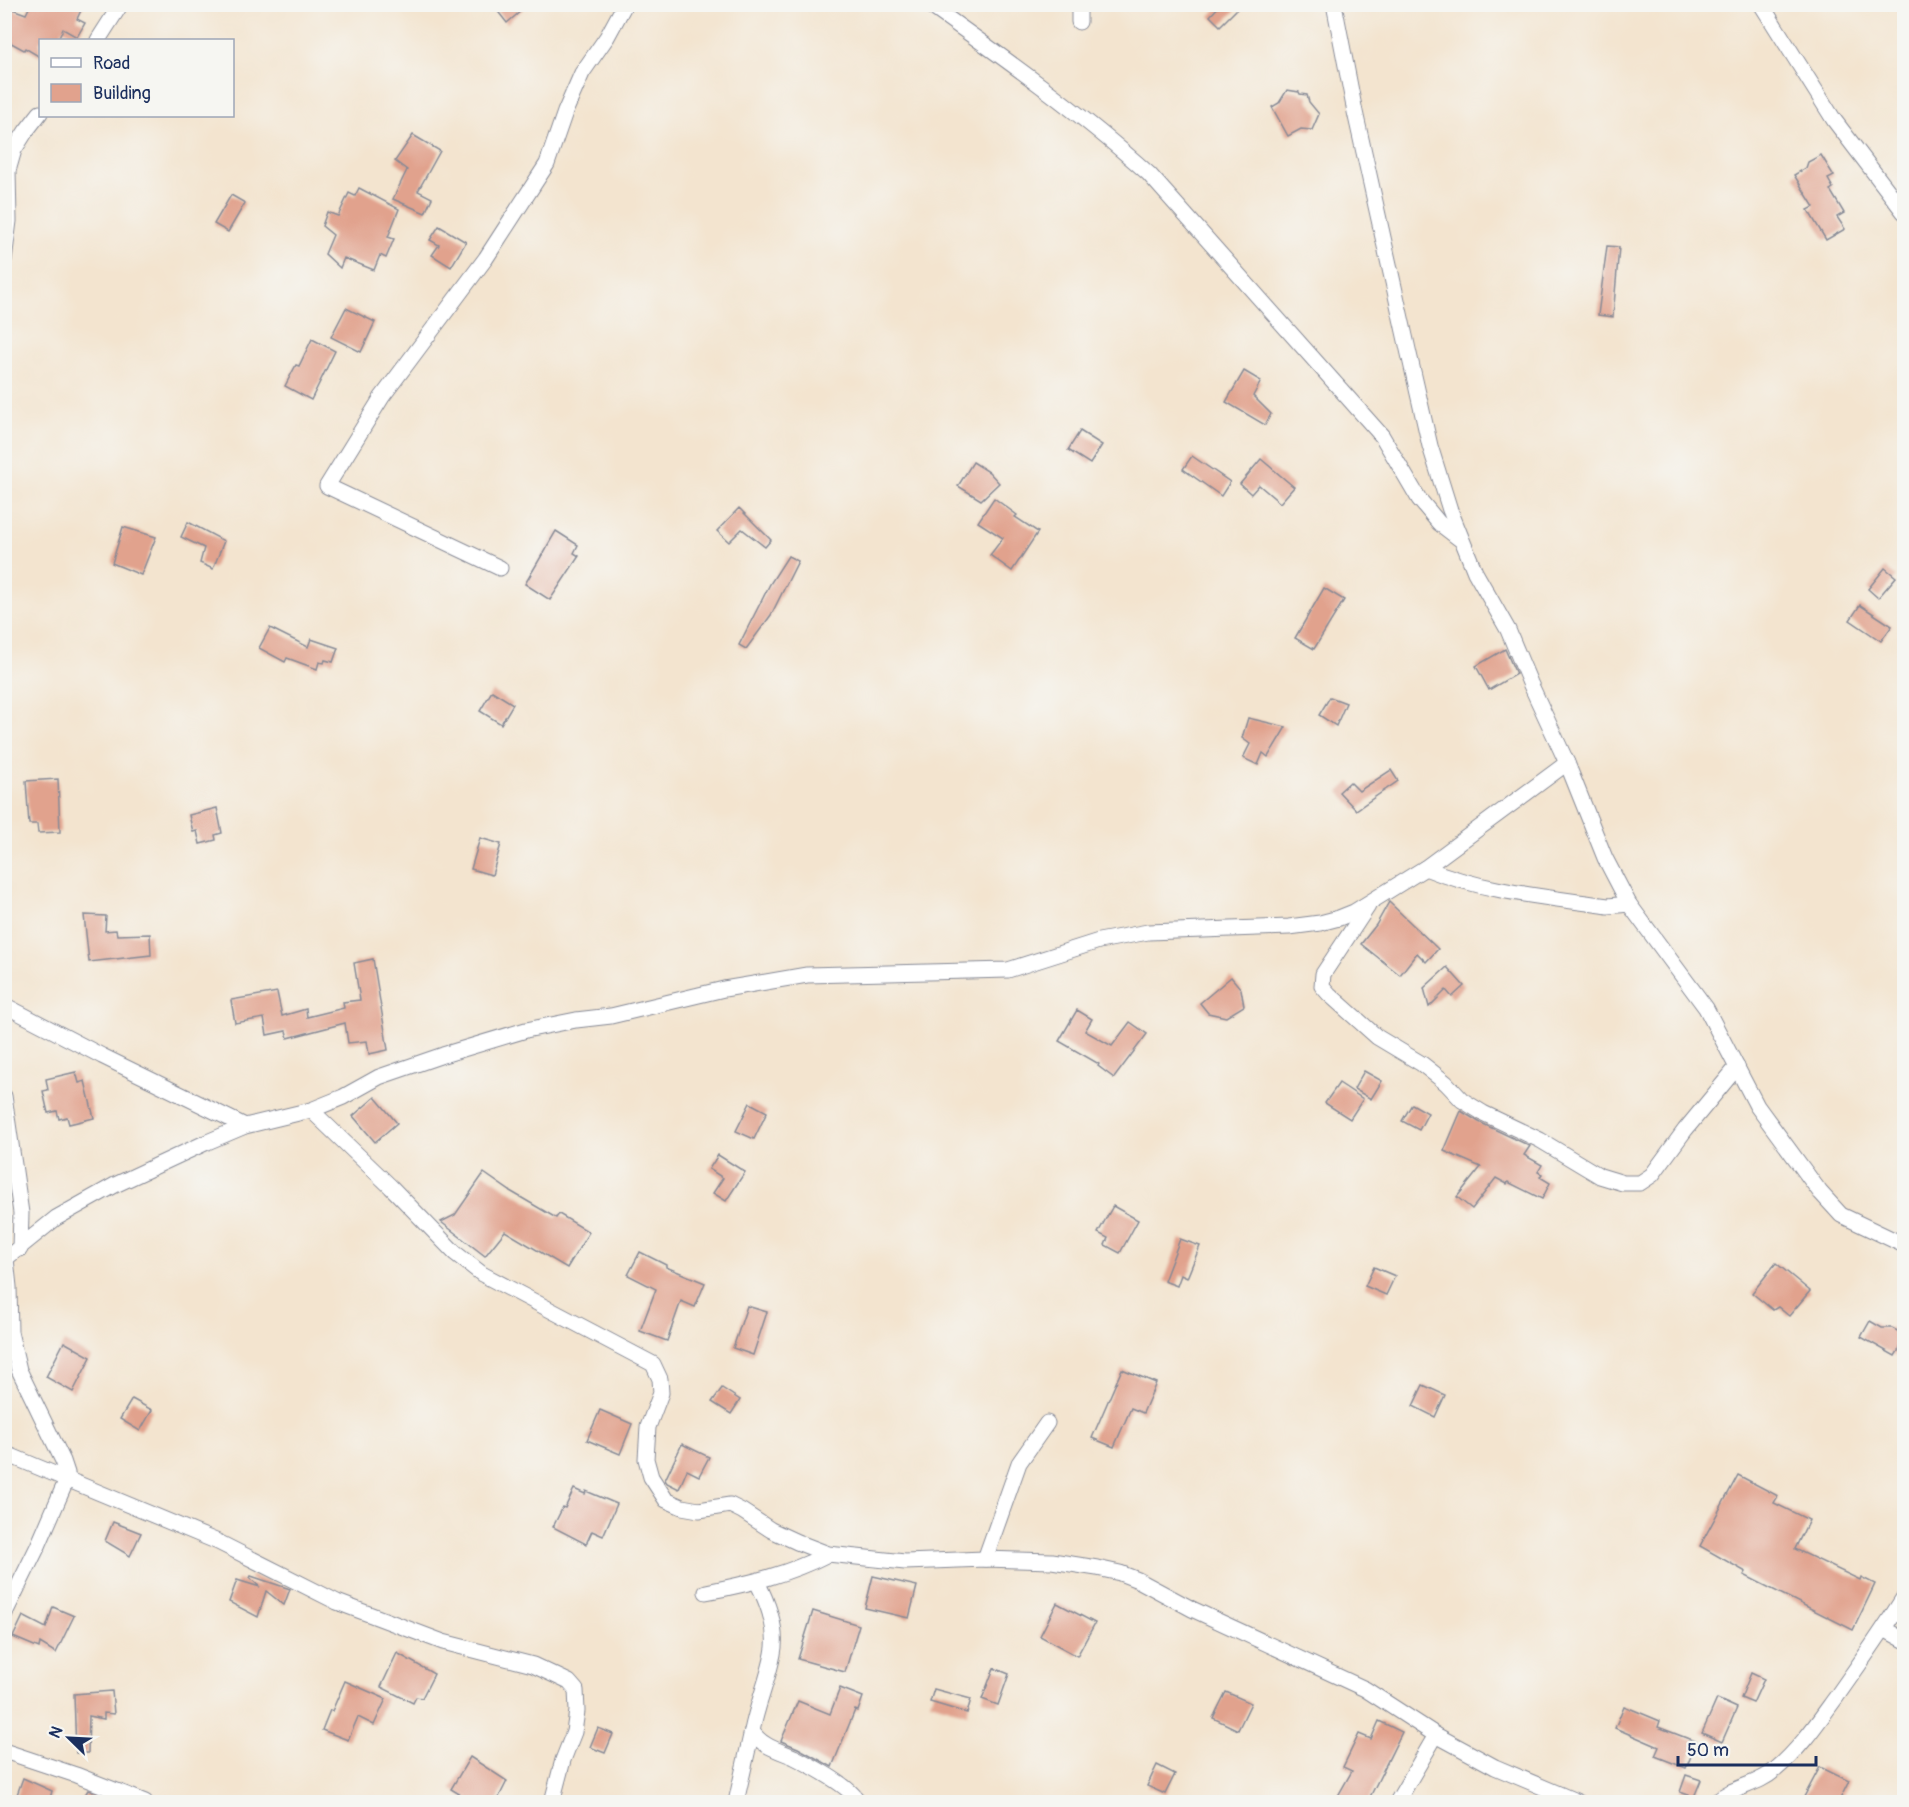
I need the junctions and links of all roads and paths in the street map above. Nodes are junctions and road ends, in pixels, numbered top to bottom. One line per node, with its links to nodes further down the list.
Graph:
1 (121, 4): 8 (street)
2 (625, 4): 13 (street)
3 (928, 4): 12 (street)
4 (1078, 4): 7 (street)
5 (1334, 4): 12 (street)
6 (1761, 4): 10 (street)
7 (1079, 22)
8 (99, 39)
9 (39, 114): 11 (street)
10 (1905, 212)
11 (4, 260)
12 (1461, 540): 14 (street)
13 (500, 568)
14 (1567, 763): 15 (street); 17 (street)
15 (1425, 868): 16 (street); 17 (street)
16 (1372, 901): 19 (street); 21 (street)
17 (1629, 904): 19 (street)
18 (4, 1005): 22 (street)
19 (1737, 1067): 23 (street)
20 (4, 1096): 24 (street)
21 (311, 1110): 22 (street); 29 (street)
22 (245, 1126): 24 (street)
23 (1905, 1245)
24 (20, 1249): 25 (street)
25 (5, 1260): 28 (street)
26 (1047, 1423): 30 (street)
27 (4, 1453): 28 (street)
28 (67, 1479): 34 (street); 41 (street)
29 (828, 1554): 30 (street); 31 (street)
30 (985, 1559): 38 (street)
31 (757, 1582): 32 (street); 37 (street)
32 (706, 1592)
33 (1905, 1597): 35 (street)
34 (4, 1615)
35 (1884, 1629): 36 (street); 46 (street)
36 (1905, 1640)
37 (752, 1731): 42 (street); 43 (street)
38 (1436, 1735): 44 (street); 45 (street)
39 (4, 1750): 40 (street)
40 (145, 1803)
41 (552, 1803)
42 (736, 1803)
43 (858, 1803)
44 (1397, 1803)
45 (1578, 1803)
46 (1715, 1803)

